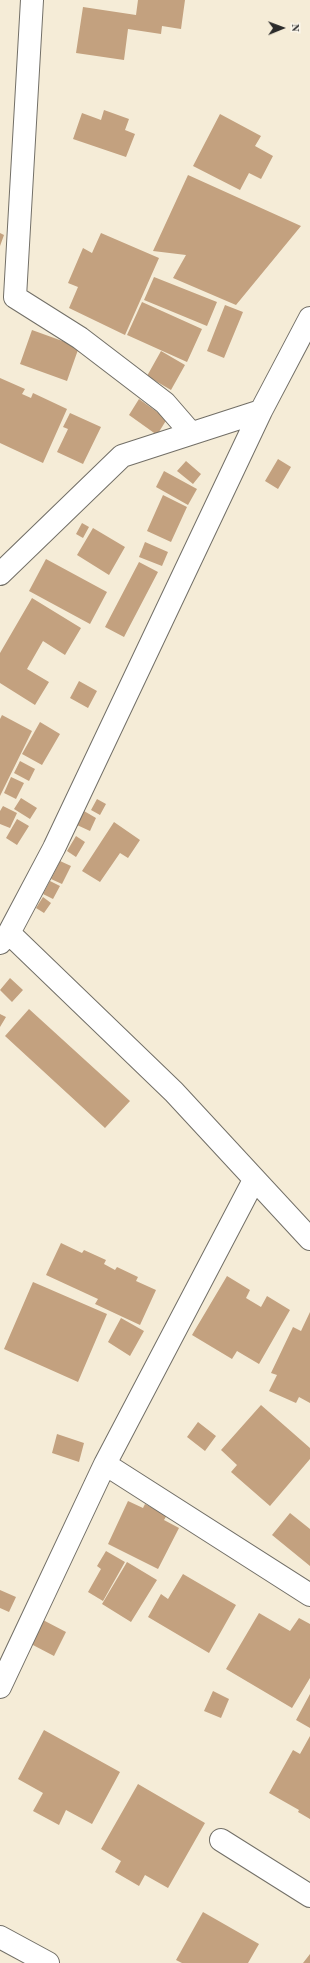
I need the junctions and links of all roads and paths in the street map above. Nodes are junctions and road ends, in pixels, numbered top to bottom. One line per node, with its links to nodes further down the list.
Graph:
1 (32, 0): 4 (street)
2 (310, 318): 3 (street)
3 (261, 411): 4 (street); 6 (street)
4 (191, 434): 5 (street)
5 (0, 574)
6 (4, 938): 7 (street)
7 (254, 1180): 8 (street); 9 (street)
8 (310, 1239)
9 (105, 1464): 10 (street); 11 (street)
10 (310, 1594)
11 (0, 1687)
12 (222, 1840): 13 (street)
13 (310, 1896)
14 (0, 1937): 15 (street)
15 (42, 1962)

